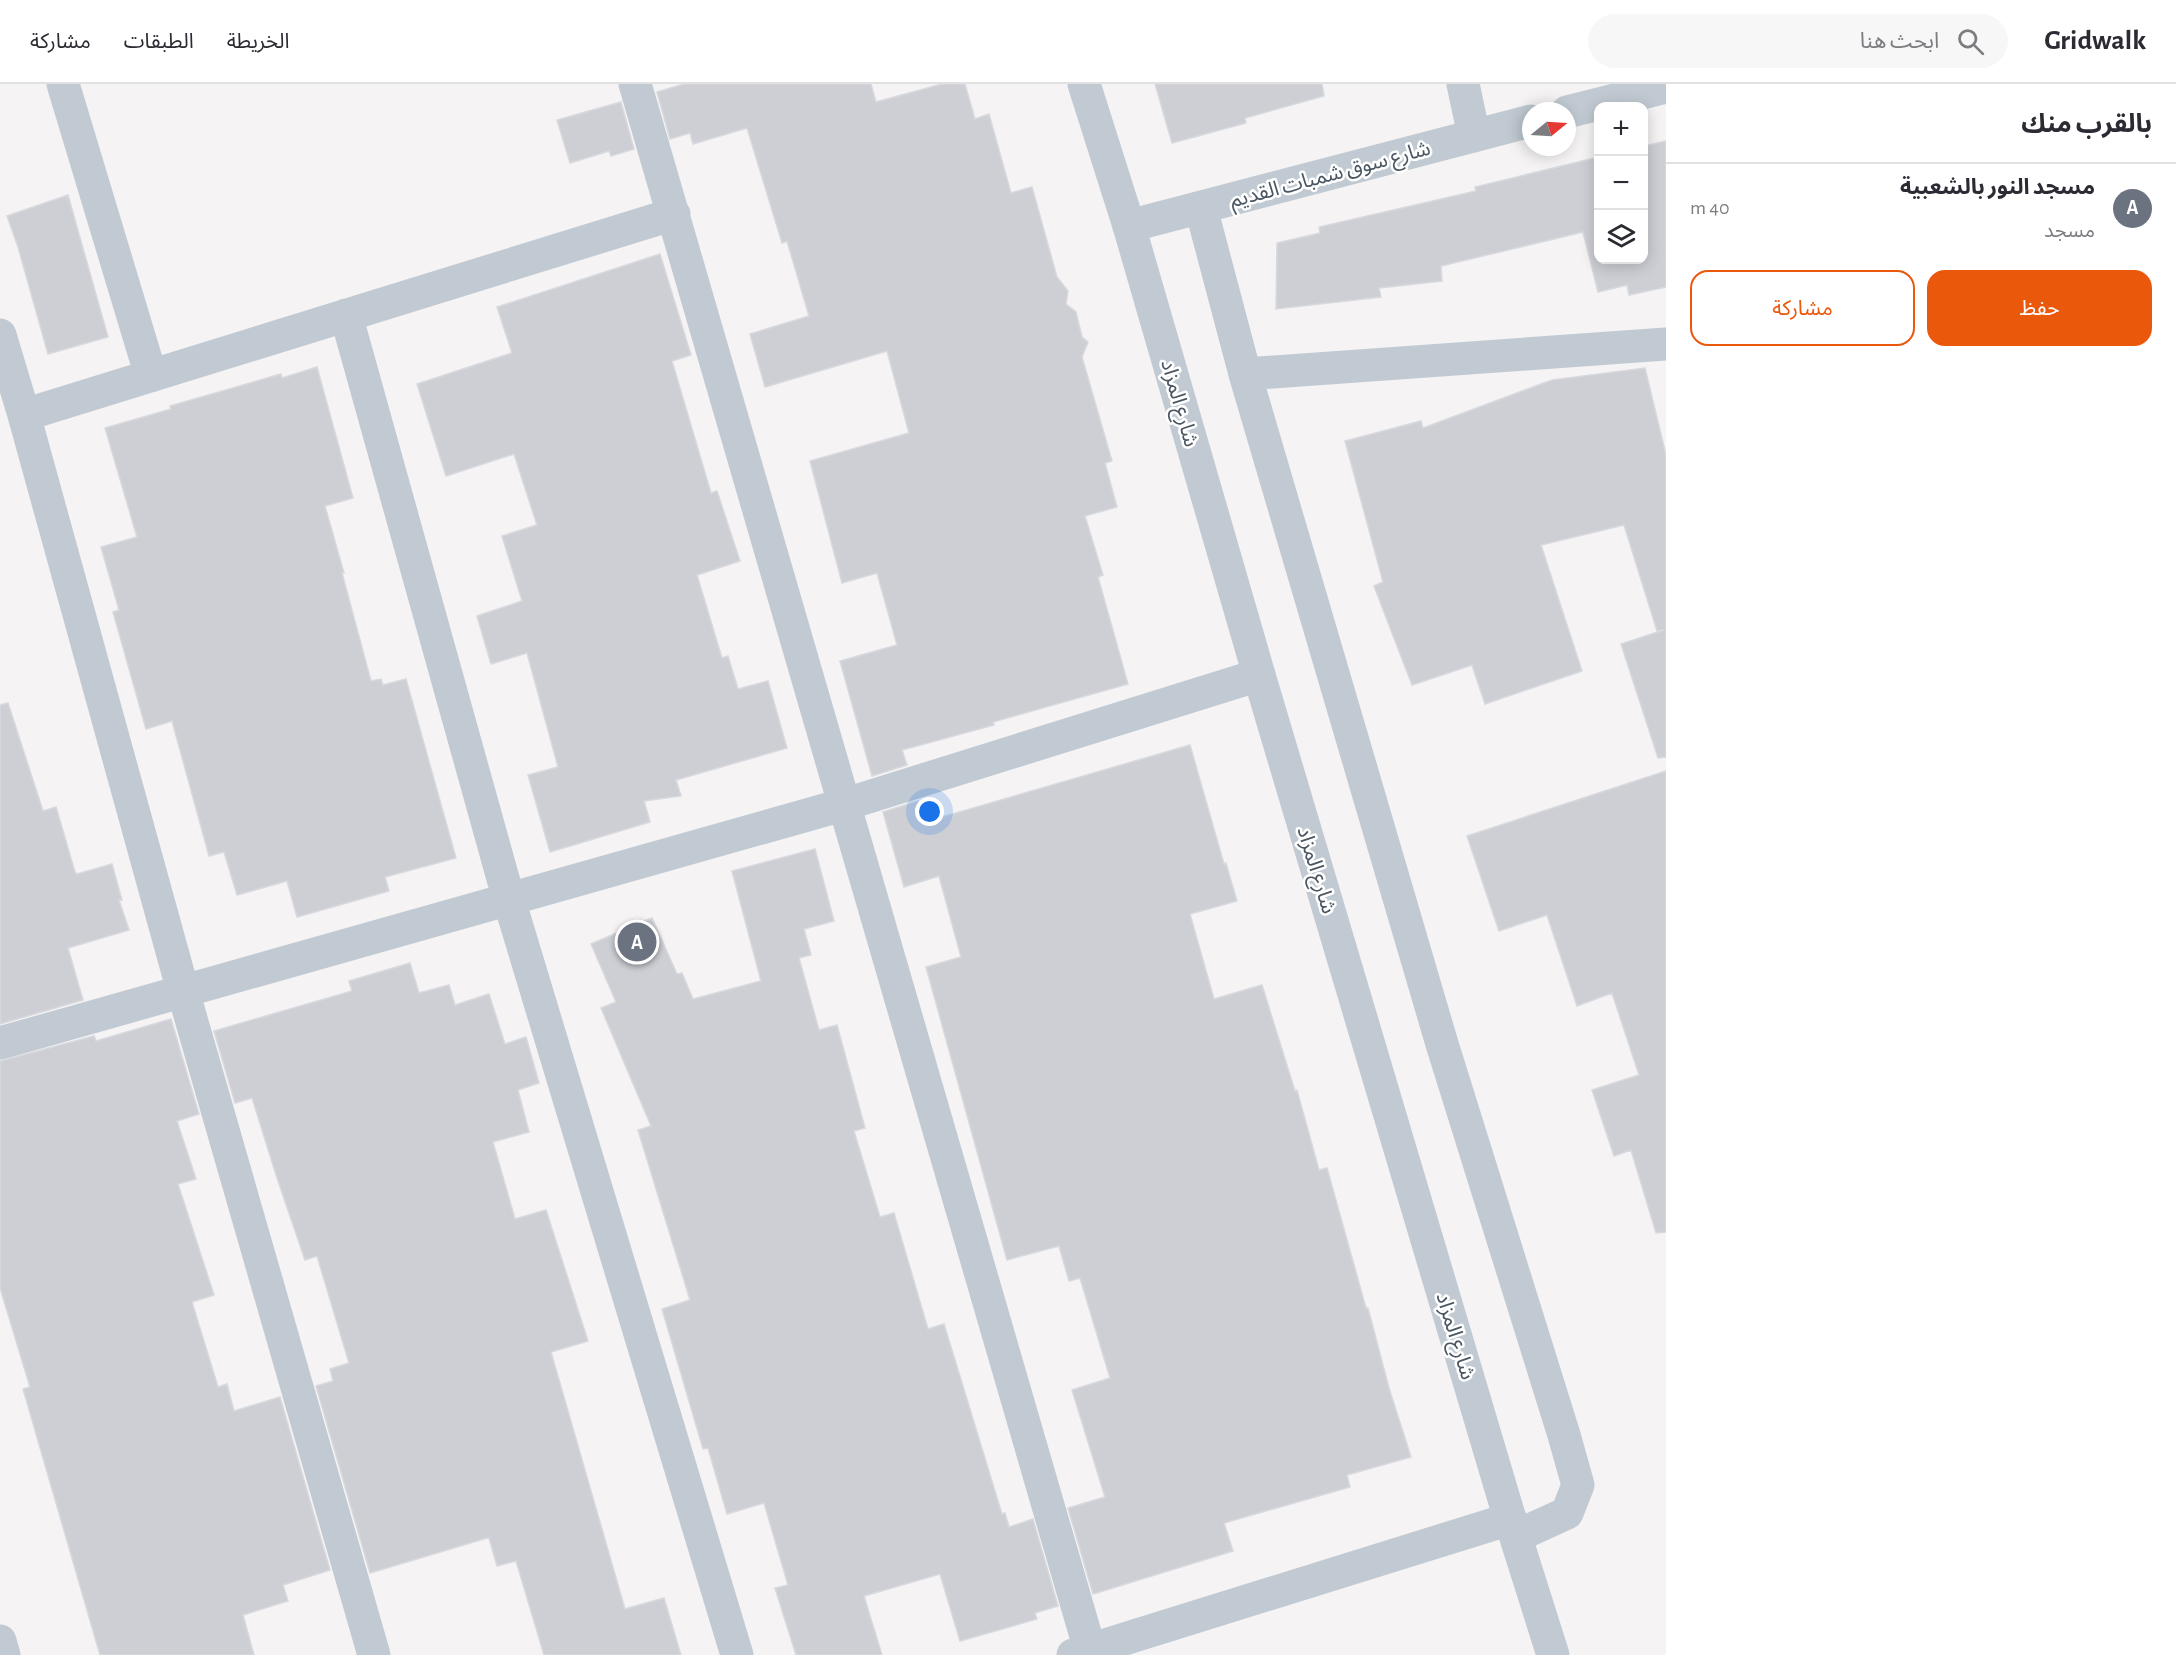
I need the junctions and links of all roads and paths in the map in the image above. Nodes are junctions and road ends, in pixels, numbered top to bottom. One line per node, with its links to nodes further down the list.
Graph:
1 (63, 84): 16 (street)
2 (635, 84): 10 (street)
3 (1084, 84): 11 (street, شارع المزاد)
4 (1463, 84): 8 (street)
5 (1666, 87): 6 (street)
6 (1576, 110)
7 (1522, 123): 8 (street, شارع سوق شمبات القديم)
8 (1474, 136): 9 (street, شارع سوق شمبات القديم)
9 (1201, 208): 11 (street, شارع سوق شمبات القديم); 15 (street)
10 (674, 214): 12 (street); 19 (street)
11 (1129, 226): 18 (street, شارع المزاد)
12 (346, 315): 16 (street); 20 (street)
13 (0, 335): 17 (street)
14 (1666, 344): 15 (street)
15 (1245, 374): 23 (street)
16 (151, 376): 17 (street)
17 (24, 415): 21 (street)
18 (1259, 675): 19 (street); 23 (street, شارع المزاد)
19 (846, 804): 20 (street); 25 (street)
20 (509, 900): 21 (street); 28 (street)
21 (183, 991): 22 (street); 27 (street)
22 (0, 1043)
23 (1516, 1527): 25 (street); 29 (street, شارع المزاد)
24 (0, 1641): 26 (street)
25 (1082, 1652)
26 (4, 1655)
27 (374, 1655)
28 (737, 1655)
29 (1553, 1655)

